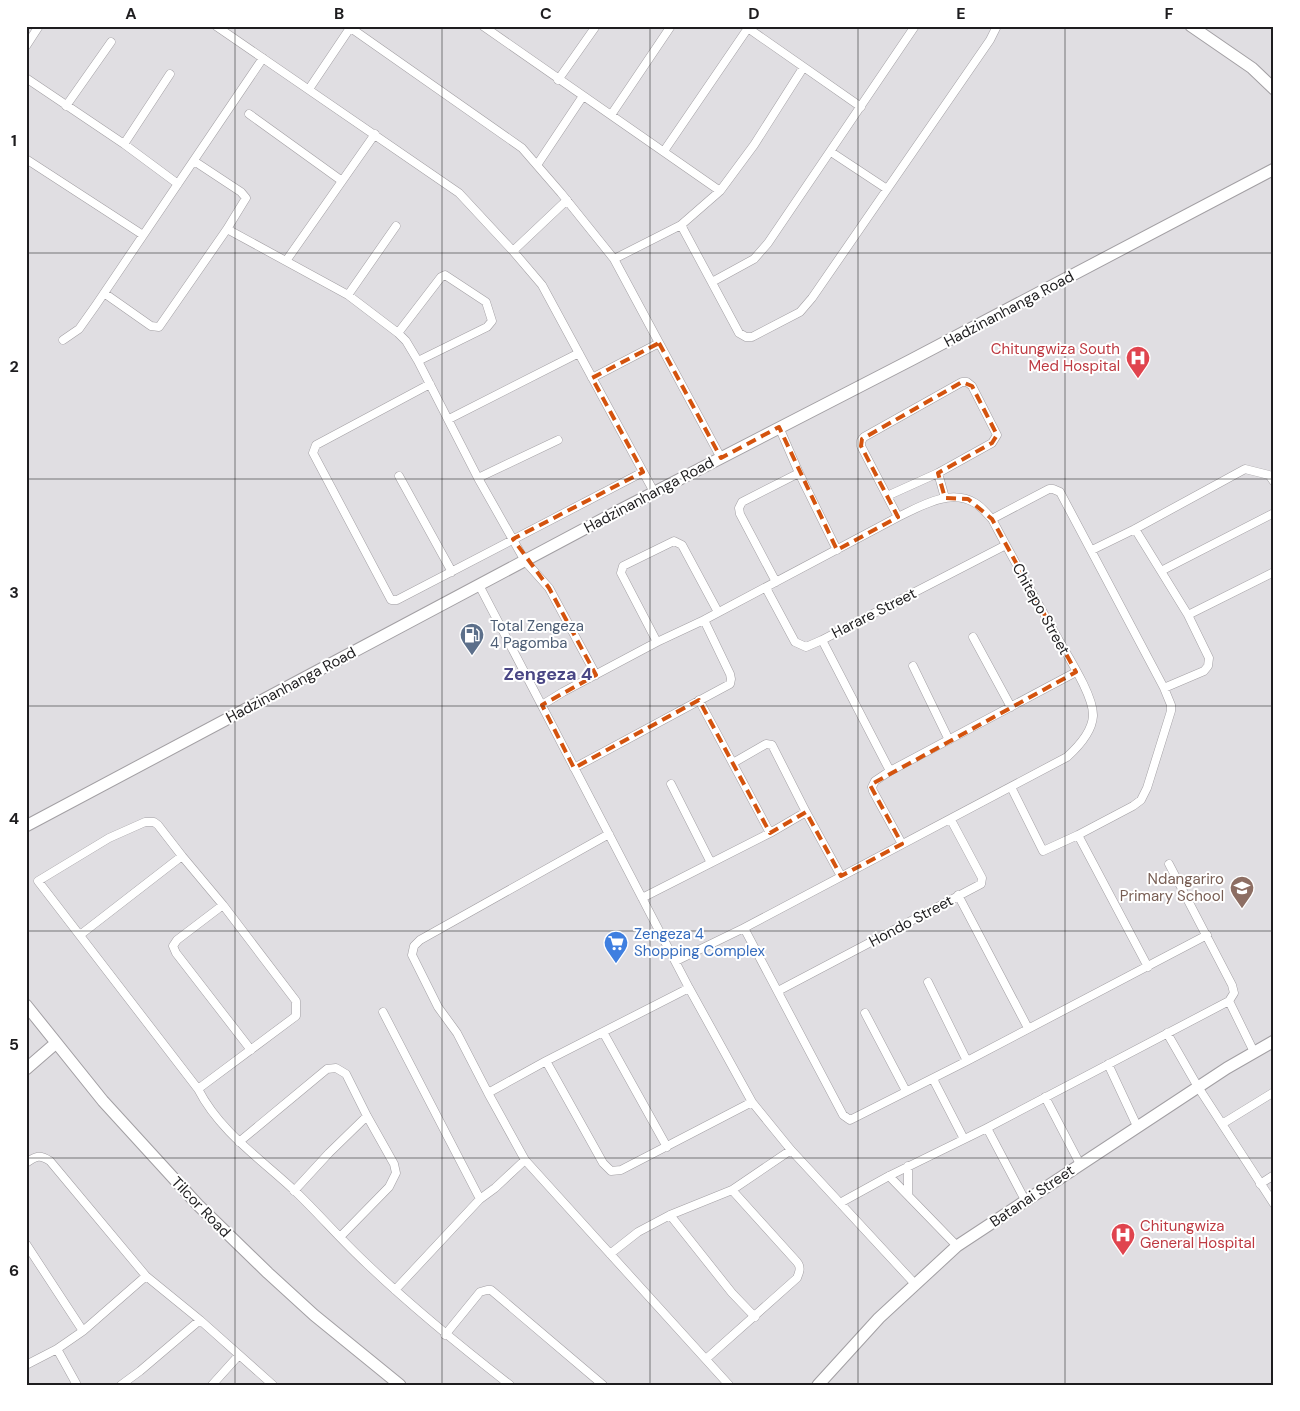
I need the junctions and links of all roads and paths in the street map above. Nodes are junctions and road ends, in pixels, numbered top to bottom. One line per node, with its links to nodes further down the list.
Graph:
1 (39, 26): 12 (street)
2 (216, 26): 13 (street)
3 (483, 26): 17 (street)
4 (596, 26): 17 (street)
5 (671, 26): 24 (street)
6 (915, 26): 22 (street)
7 (997, 26): 35 (street)
8 (1191, 26): 19 (street)
9 (349, 27): 18 (street); 31 (street)
10 (747, 27): 14 (street); 27 (street)
11 (111, 42): 21 (street)
12 (26, 46)
13 (263, 58): 18 (street); 30 (street)
14 (804, 68): 22 (street); 36 (street)
15 (170, 74): 26 (street)
16 (26, 78): 21 (street)
17 (558, 80): 20 (street)
18 (309, 89): 25 (street)
19 (1274, 89)
20 (583, 96): 24 (street); 31 (street)
21 (66, 106): 26 (street)
22 (861, 107): 28 (street)
23 (248, 114): 33 (street)
24 (611, 116): 27 (street)
25 (375, 134): 33 (street); 42 (street)
26 (124, 144): 34 (street)
27 (664, 151): 36 (street)
28 (831, 152): 35 (street); 45 (street)
29 (26, 159): 41 (street)
30 (194, 161): 34 (street); 40 (street)
31 (536, 165): 37 (street)
32 (1274, 169): 56 (street, Hadzinanhanga Road)
33 (342, 181): 44 (street)
34 (178, 184): 41 (street)
35 (887, 189): 45 (street)
36 (720, 191): 38 (street)
37 (568, 200): 42 (street); 43 (street)
38 (681, 224): 43 (street); 45 (street)
39 (396, 226): 47 (street)
40 (227, 228): 44 (street); 46 (street)
41 (143, 235): 46 (street)
42 (513, 251): 51 (street)
43 (614, 259): 50 (street)
44 (286, 261): 47 (street)
45 (712, 282)
46 (104, 293): 49 (street)
47 (348, 295): 48 (street)
48 (398, 333): 52 (street); 52 (street)
49 (63, 340)
50 (659, 343): 53 (street); 58 (street)
51 (579, 353): 53 (street); 55 (street)
52 (418, 361): 54 (street)
53 (592, 378): 59 (street)
54 (430, 384): 55 (street); 77 (street)
55 (449, 419): 63 (street)
56 (779, 427): 58 (street, Hadzinanhanga Road); 61 (street)
57 (558, 440): 63 (street)
58 (721, 458): 65 (street, Hadzinanhanga Road)
59 (643, 472): 65 (street); 72 (street)
60 (938, 473): 66 (street); 66 (street); 67 (street)
61 (799, 474): 74 (street); 80 (street)
62 (399, 476): 77 (street)
63 (478, 478): 72 (street)
64 (1274, 482): 71 (street)
65 (654, 492): 76 (street, Hadzinanhanga Road)
66 (887, 496): 69 (street)
67 (945, 498): 69 (street, Chitepo Street); 70 (street, Chitepo Street)
68 (1274, 513): 78 (street)
69 (898, 517): 74 (street, Chitepo Street)
70 (992, 519): 73 (street, Chitepo Street); 75 (street)
71 (1135, 529): 75 (street); 78 (street)
72 (513, 539): 76 (street); 77 (street)
73 (1006, 545): 87 (street, Harare Street); 90 (street, Chitepo Street)
74 (837, 550): 80 (street, Chitepo Street)
75 (1092, 550): 92 (street)
76 (525, 561): 81 (street, Hadzinanhanga Road); 91 (street)
77 (452, 572)
78 (1161, 572): 84 (street)
79 (1274, 572): 84 (street)
80 (776, 582): 82 (street, Chitepo Street)
81 (479, 585): 94 (street); 104 (street, Hadzinanhanga Road)
82 (766, 588): 83 (street, Chitepo Street); 87 (street, Harare Street)
83 (718, 612): 85 (street, Chitepo Street); 88 (street)
84 (1188, 615): 92 (street)
85 (704, 620): 88 (street, Chitepo Street); 93 (street)
86 (973, 637): 95 (street)
87 (822, 640): 99 (street)
88 (657, 642): 91 (street, Chitepo Street)
89 (913, 666): 96 (street)
90 (1076, 672): 95 (street); 101 (street, Chitepo Street)
91 (596, 675): 94 (street, Chitepo Street)
92 (1164, 688): 107 (street)
93 (699, 700): 97 (street); 98 (street)
94 (542, 705): 98 (street)
95 (1011, 707): 96 (street)
96 (949, 740): 99 (street)
97 (733, 762): 102 (street); 105 (street)
98 (574, 768): 106 (street)
99 (890, 771): 108 (street)
100 (671, 784): 110 (street)
101 (1011, 787): 103 (street, Chitepo Street); 107 (street)
102 (806, 812): 105 (street); 112 (street)
103 (951, 820): 108 (street, Chitepo Street); 113 (street, Hondo Street)
104 (26, 826)
105 (770, 832): 110 (street)
106 (609, 834): 114 (street); 144 (street)
107 (1078, 835): 120 (street)
108 (902, 844): 112 (street, Chitepo Street)
109 (182, 856): 115 (street); 117 (street); 117 (street)
110 (711, 863): 114 (street)
111 (1169, 864): 118 (street)
112 (841, 876): 116 (street, Chitepo Street)
113 (958, 895): 123 (street, Hondo Street); 128 (street)
114 (642, 898): 119 (street)
115 (223, 905): 133 (street); 133 (street)
116 (744, 928): 119 (street, Chitepo Street); 123 (street)
117 (80, 935): 141 (street)
118 (1207, 935): 120 (street); 124 (street)
119 (676, 961): 122 (street)
120 (1148, 967): 128 (street)
121 (928, 982): 136 (street)
122 (690, 988): 129 (street); 146 (street)
123 (778, 991): 142 (street)
124 (1229, 1001): 130 (street); 134 (street)
125 (26, 1005): 132 (street, Tilcor Road)
126 (383, 1012): 165 (street)
127 (865, 1013): 142 (street)
128 (1028, 1028): 136 (street)
129 (603, 1032): 135 (street); 153 (street)
130 (1167, 1033): 137 (street); 140 (street)
131 (1274, 1041): 134 (street, Batanai Street)
132 (56, 1043): 138 (street); 189 (street, Tilcor Road)
133 (251, 1050): 141 (street)
134 (1254, 1052): 140 (street, Batanai Street)
135 (546, 1061): 144 (street); 153 (street)
136 (967, 1061): 139 (street)
137 (1108, 1064): 145 (street); 149 (street)
138 (26, 1069)
139 (932, 1079): 142 (street); 151 (street)
140 (1198, 1087): 148 (street); 149 (street, Batanai Street)
141 (198, 1090): 152 (street)
142 (906, 1091)
143 (1274, 1092): 148 (street)
144 (488, 1093): 155 (street)
145 (1045, 1097): 150 (street); 157 (street)
146 (752, 1102): 153 (street); 154 (street)
147 (367, 1116): 152 (street); 163 (street); 170 (street)
148 (1222, 1124): 161 (street)
149 (1137, 1126): 157 (street, Batanai Street)
150 (987, 1128): 151 (street); 166 (street)
151 (964, 1139): 158 (street)
152 (239, 1142): 163 (street)
153 (667, 1146)
154 (791, 1150): 162 (street); 167 (street)
155 (525, 1160): 165 (street); 173 (street)
156 (26, 1163): 174 (street)
157 (1080, 1164): 166 (street, Batanai Street)
158 (908, 1166): 160 (street); 164 (street)
159 (1274, 1175): 161 (street)
160 (890, 1176): 164 (street); 167 (street)
161 (1260, 1184): 168 (street)
162 (732, 1190): 169 (street); 177 (street)
163 (294, 1191): 170 (street)
164 (908, 1195): 172 (street)
165 (480, 1199): 176 (street)
166 (1025, 1200): 172 (street, Batanai Street)
167 (840, 1203): 175 (street)
168 (1274, 1204)
169 (670, 1215): 173 (street); 177 (street)
170 (340, 1236): 176 (street)
171 (26, 1244): 179 (street)
172 (958, 1246): 175 (street, Batanai Street)
173 (610, 1254): 183 (street)
174 (146, 1276): 178 (street); 179 (street)
175 (915, 1284): 193 (street, Batanai Street)
176 (395, 1290): 180 (street)
177 (755, 1317): 183 (street)
178 (200, 1320): 182 (street); 186 (street)
179 (83, 1331): 181 (street)
180 (446, 1335): 190 (street); 191 (street)
181 (57, 1350): 184 (street); 185 (street)
182 (239, 1355): 187 (street); 188 (street)
183 (706, 1359): 192 (street)
184 (26, 1365)
185 (77, 1385)
186 (121, 1385)
187 (212, 1385)
188 (273, 1385)
189 (400, 1385)
190 (510, 1385)
191 (603, 1385)
192 (729, 1385)
193 (818, 1385)

